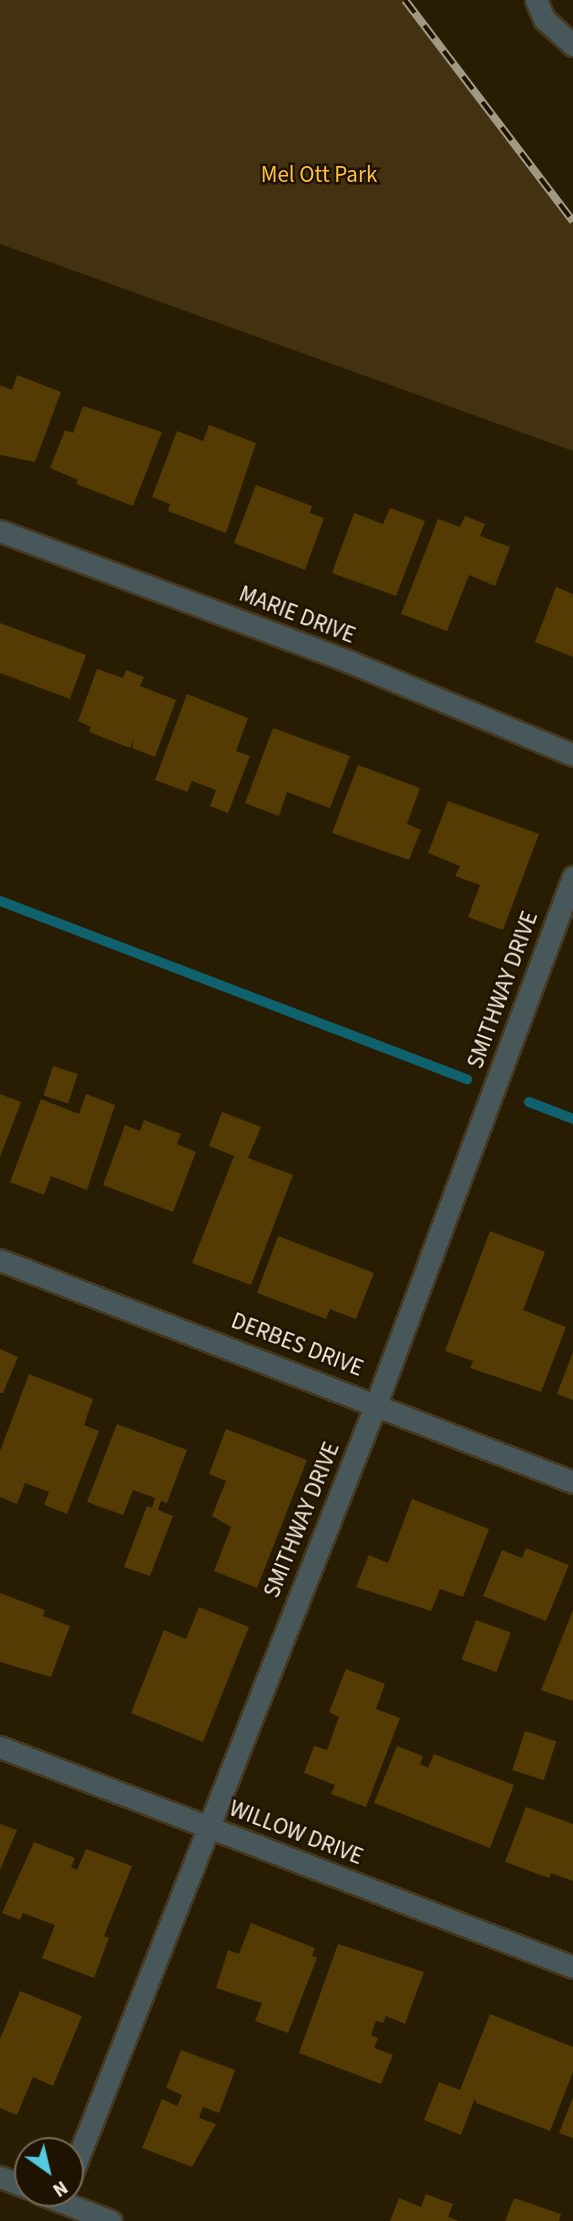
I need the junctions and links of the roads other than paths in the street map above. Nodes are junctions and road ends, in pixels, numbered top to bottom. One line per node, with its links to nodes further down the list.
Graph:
1 (536, 0): 2 (street)
2 (573, 45)
3 (0, 531): 4 (street, MARIE DRIVE)
4 (573, 755)
5 (573, 877): 7 (street, SMITHWAY DRIVE)
6 (0, 1260): 7 (street, DERBES DRIVE)
7 (376, 1404): 8 (street, DERBES DRIVE); 10 (street, SMITHWAY DRIVE)
8 (573, 1482)
9 (0, 1747): 10 (street, WILLOW DRIVE)
10 (209, 1828): 11 (street, WILLOW DRIVE); 12 (street, SMITHWAY DRIVE)
11 (573, 1967)
12 (84, 2143)
13 (66, 2207): 14 (street)
14 (111, 2221)

